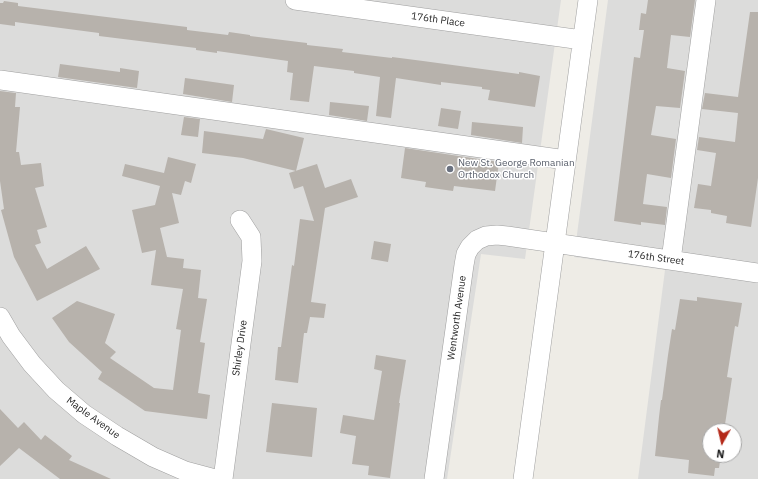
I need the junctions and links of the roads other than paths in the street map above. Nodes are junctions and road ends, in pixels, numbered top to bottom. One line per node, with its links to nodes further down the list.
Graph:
1 (295, 0): 4 (street, 176th Place)
2 (588, 0): 4 (street)
3 (706, 0): 9 (street)
4 (582, 40): 6 (street)
5 (0, 80): 6 (street)
6 (566, 160): 8 (street)
7 (240, 220): 13 (street, Shirley Drive)
8 (555, 243): 9 (street, 176th Street); 14 (street, Wentworth Avenue); 15 (street)
9 (671, 260): 10 (street, 176th Street)
10 (758, 273)
11 (0, 318): 12 (street, Maple Avenue)
12 (215, 479)
13 (223, 479)
14 (434, 479)
15 (523, 479)

